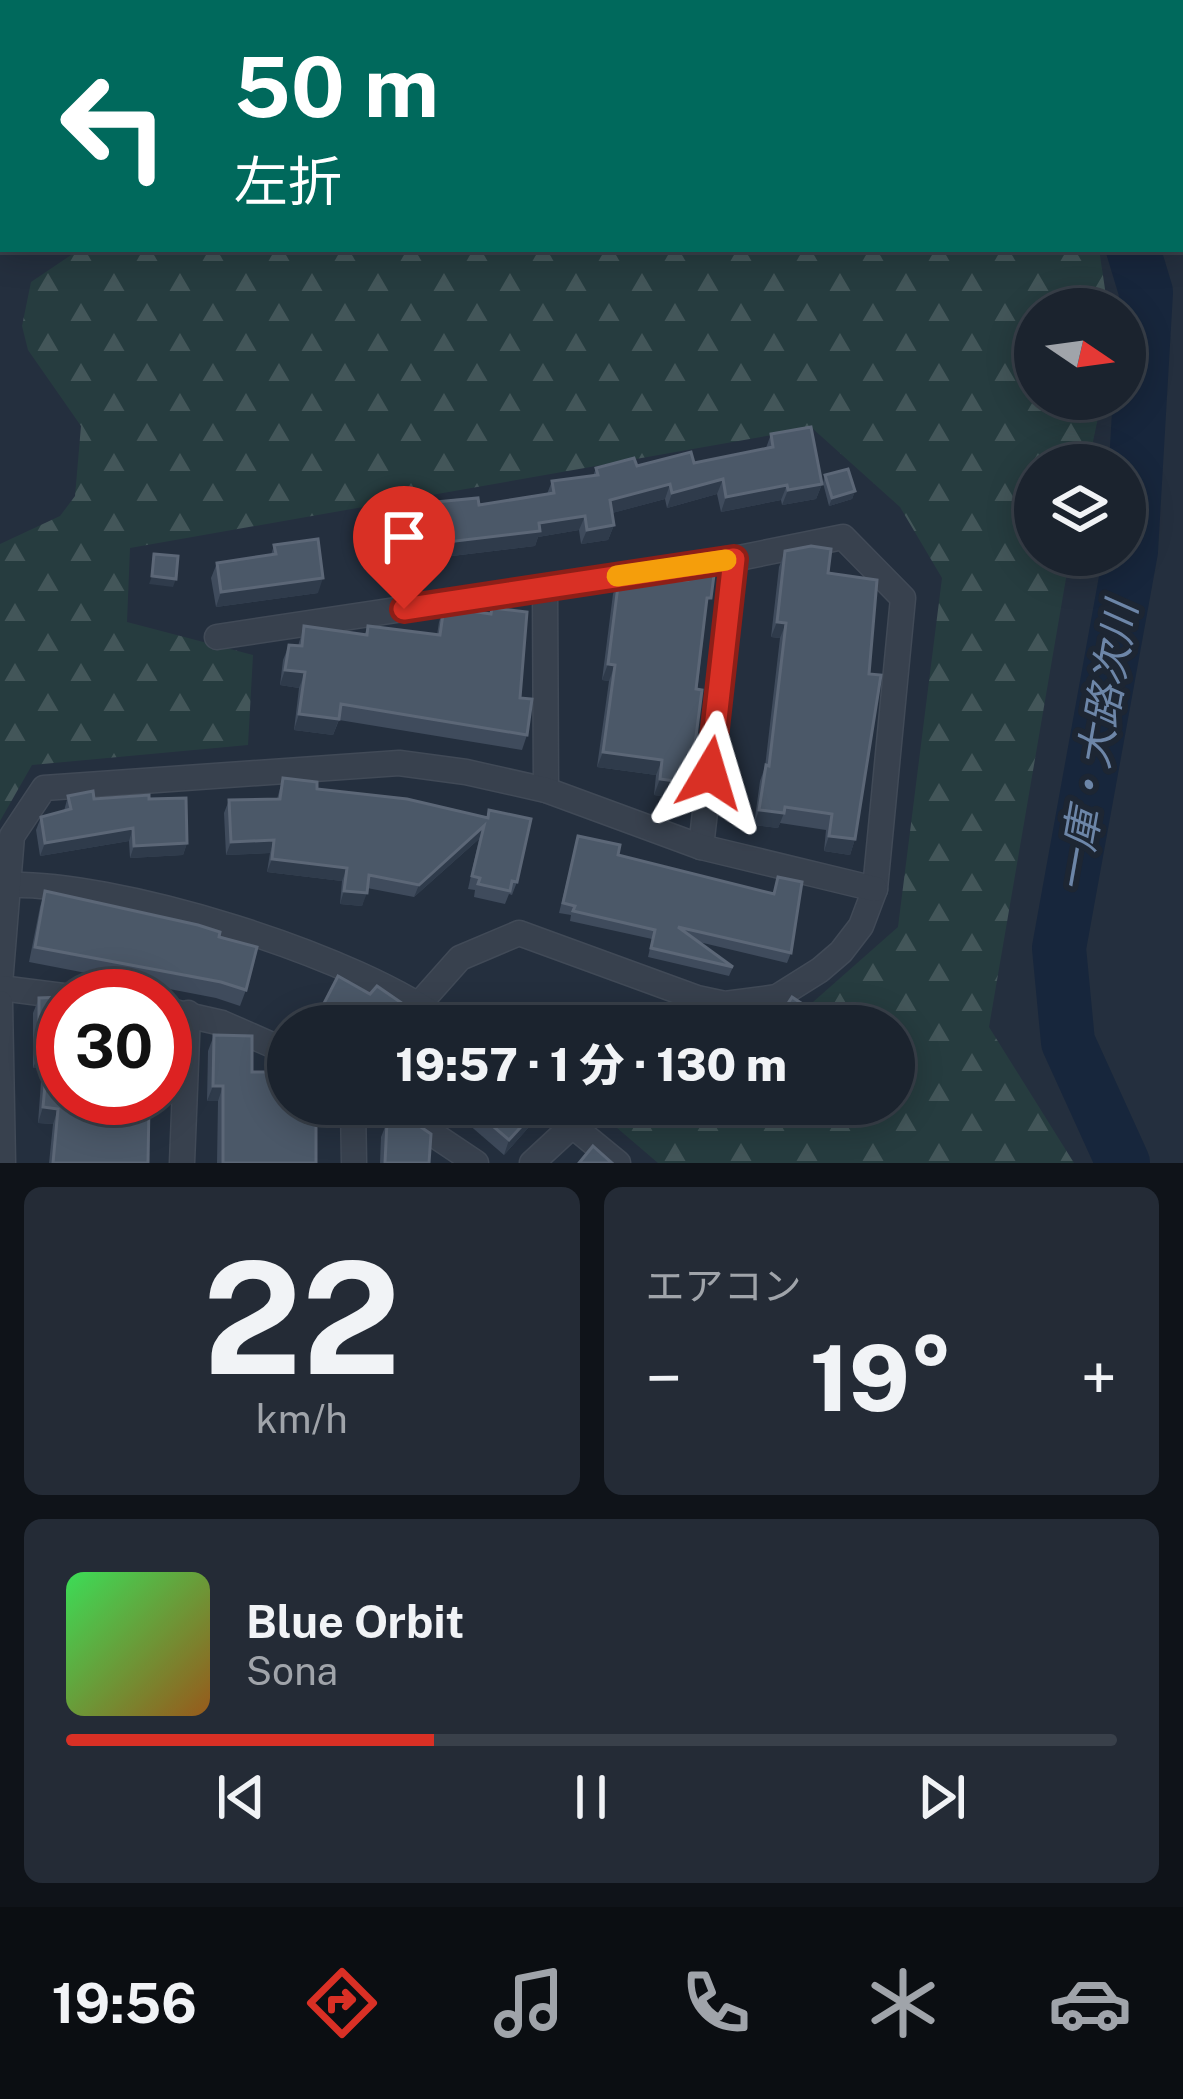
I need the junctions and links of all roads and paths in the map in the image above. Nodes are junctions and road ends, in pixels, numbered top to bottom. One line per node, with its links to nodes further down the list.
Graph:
1 (734, 559): 2 (street); 5 (street); 7 (street)
2 (545, 587): 3 (street); 4 (street)
3 (217, 637)
4 (546, 790): 5 (street); 6 (street)
5 (701, 847): 7 (street)
6 (3, 885): 8 (street); 11 (street)
7 (874, 889): 11 (street)
8 (0, 986): 9 (street)
9 (36, 992)
10 (0, 1003): 19 (street)
11 (420, 1003): 12 (street)
12 (423, 1005)
13 (192, 1017): 14 (street)
14 (267, 1044)
15 (181, 1125): 20 (street)
16 (353, 1125): 21 (street)
17 (419, 1125): 22 (street)
18 (573, 1125): 23 (street); 24 (street)
19 (3, 1163)
20 (182, 1163)
21 (353, 1163)
22 (476, 1163)
23 (532, 1163)
24 (618, 1163)

